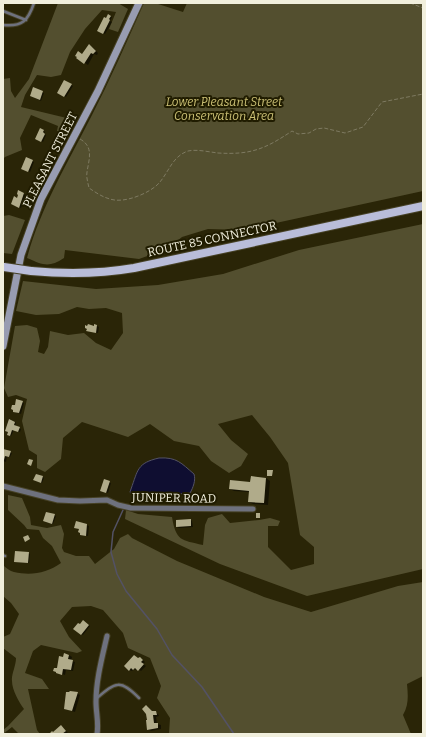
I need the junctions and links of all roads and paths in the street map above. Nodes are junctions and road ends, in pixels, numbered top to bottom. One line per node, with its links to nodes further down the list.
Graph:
1 (34, 3): 6 (lane)
2 (139, 3): 9 (street, PLEASANT STREET)
3 (410, 3): 4 (path)
4 (423, 8)
5 (3, 11): 6 (lane)
6 (26, 20): 7 (lane)
7 (3, 25)
8 (423, 94): 9 (path)
9 (75, 136): 12 (street, PLEASANT STREET)
10 (423, 206): 11 (main road, ROUTE 85 CONNECTOR, bridge)
11 (4, 267)
12 (3, 346)
13 (3, 486): 14 (street, JUNIPER ROAD)
14 (253, 509)
15 (107, 636): 16 (street)
16 (97, 698): 17 (lane); 18 (street)
17 (139, 698)
18 (97, 734)

